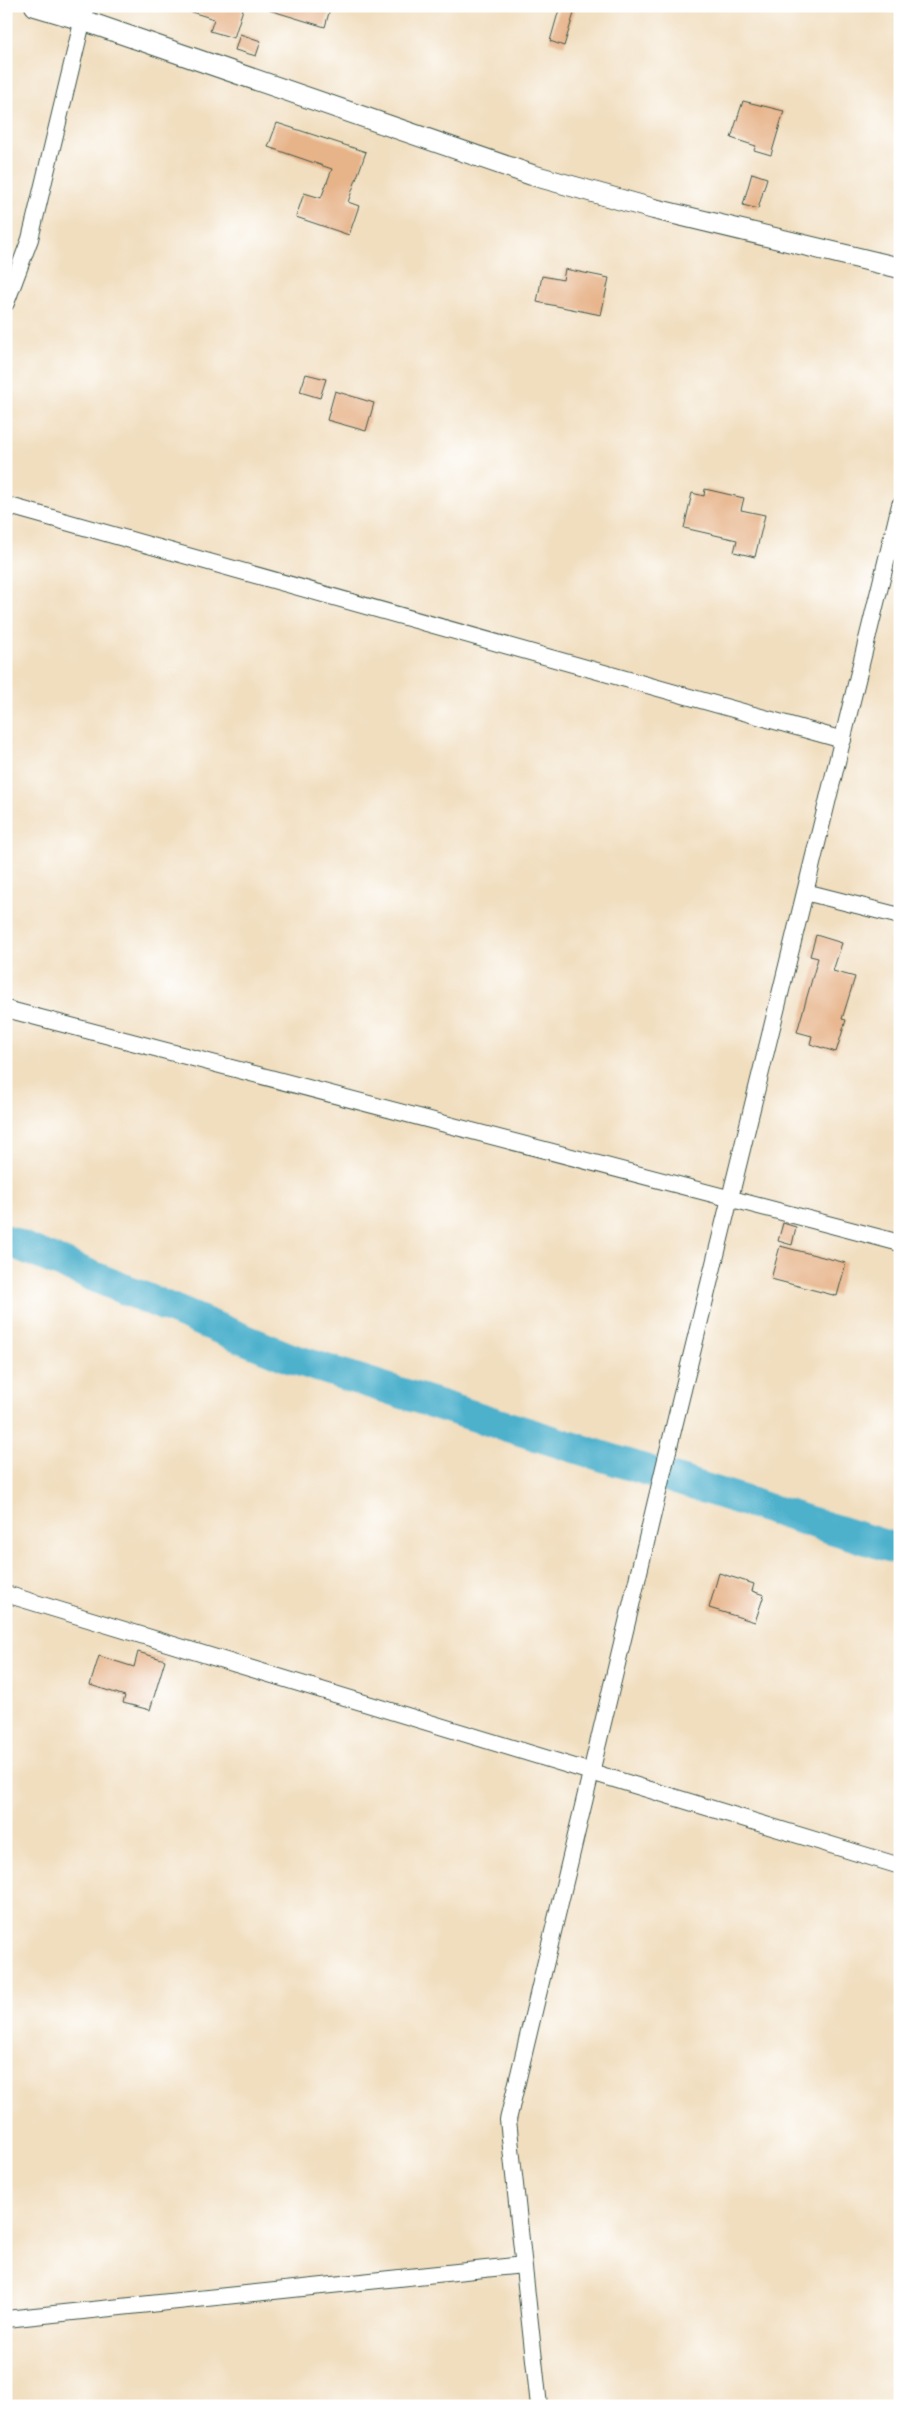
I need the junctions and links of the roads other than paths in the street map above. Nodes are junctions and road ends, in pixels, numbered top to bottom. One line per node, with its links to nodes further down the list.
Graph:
1 (36, 6): 2 (street)
2 (84, 13): 3 (street); 4 (street)
3 (900, 268)
4 (6, 303)
5 (6, 506): 7 (street)
6 (899, 506): 7 (street)
7 (843, 740): 8 (street)
8 (805, 892): 9 (street); 11 (street)
9 (900, 916)
10 (6, 1009): 11 (street)
11 (731, 1198): 12 (street); 14 (street)
12 (900, 1243)
13 (6, 1594): 14 (street)
14 (592, 1773): 15 (street); 16 (street)
15 (900, 1866)
16 (524, 2266): 17 (street); 18 (street)
17 (6, 2319)
18 (538, 2406)

